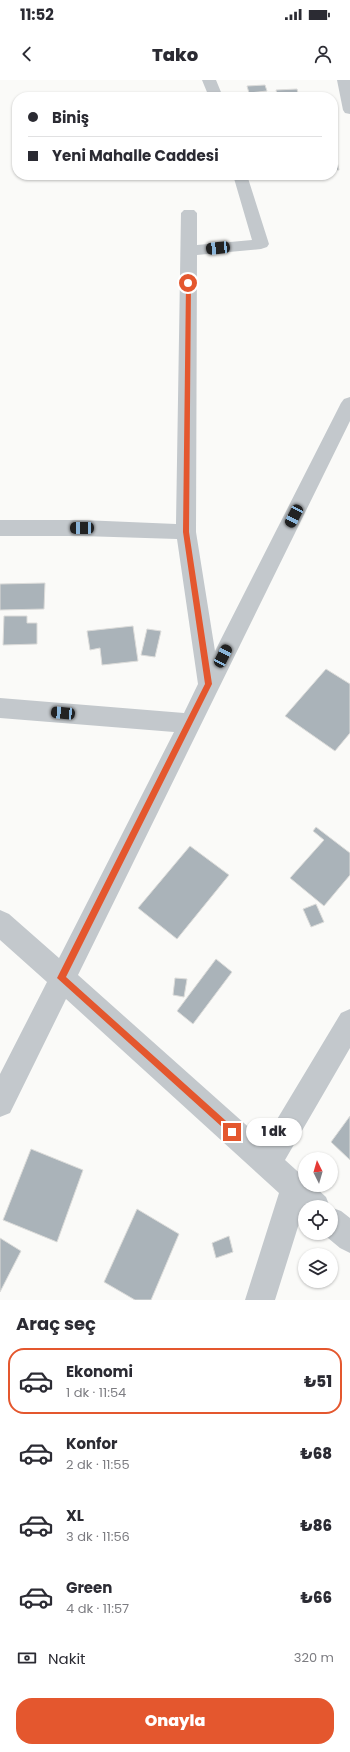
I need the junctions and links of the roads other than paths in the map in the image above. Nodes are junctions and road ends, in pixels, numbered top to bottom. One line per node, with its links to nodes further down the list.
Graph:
1 (210, 80): 3 (street)
2 (344, 80): 4 (street)
3 (214, 92)
4 (350, 110)
5 (242, 180): 7 (street)
6 (189, 213): 7 (street)
7 (189, 251): 10 (street)
8 (350, 403): 11 (street)
9 (0, 528): 10 (street)
10 (186, 532): 11 (street)
11 (209, 684): 13 (street)
12 (0, 708): 13 (street)
13 (189, 723): 15 (street)
14 (0, 923): 15 (street)
15 (61, 978): 17 (street); 18 (street)
16 (350, 1022): 18 (street)
17 (0, 1103)
18 (267, 1163): 19 (street)
19 (306, 1198): 22 (street)
20 (338, 1227): 21 (street)
21 (350, 1238)
22 (260, 1300)

